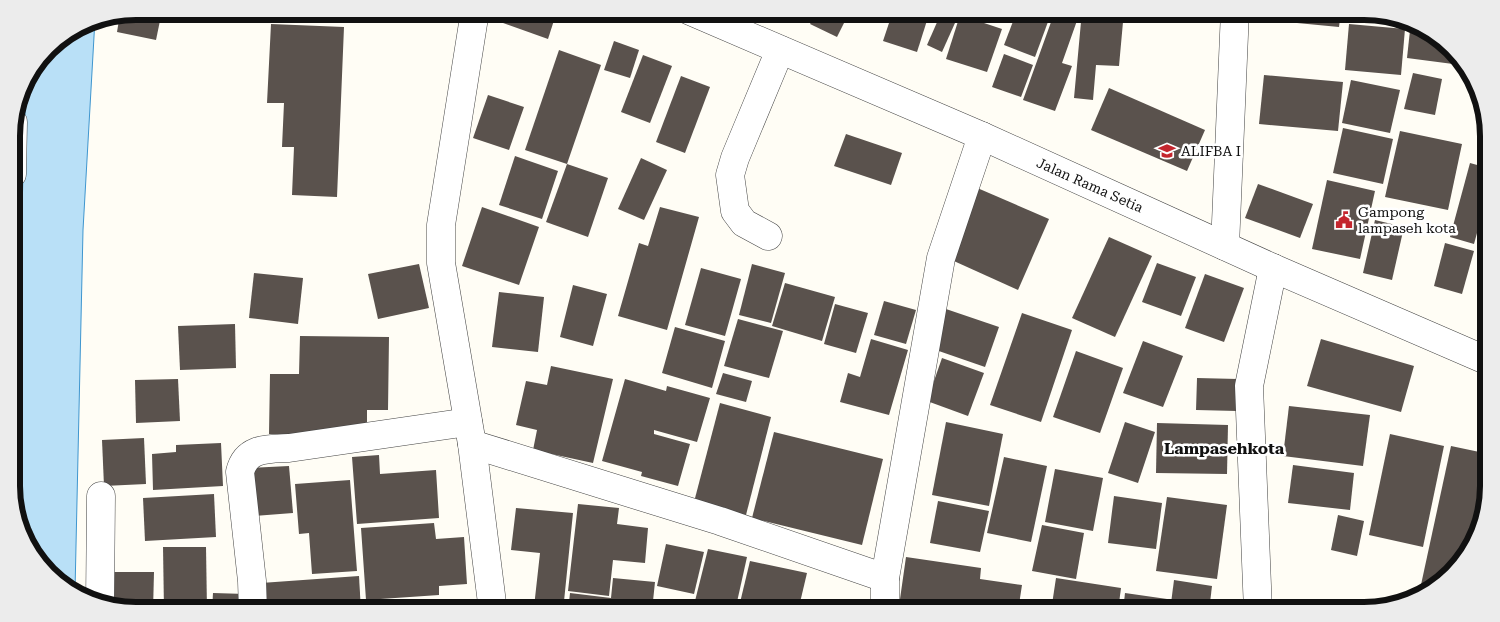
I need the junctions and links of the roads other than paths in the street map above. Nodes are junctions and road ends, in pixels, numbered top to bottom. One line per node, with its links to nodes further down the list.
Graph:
1 (474, 20): 10 (street)
2 (711, 20): 4 (street, Jalan Rama Setia)
3 (1235, 20): 7 (street)
4 (780, 50): 5 (street, Jalan Rama Setia); 6 (street)
5 (982, 136): 7 (street, Jalan Rama Setia); 12 (street)
6 (768, 236)
7 (1225, 246): 8 (street, Jalan Rama Setia)
8 (1273, 268): 9 (street, Jalan Rama Setia); 17 (street)
9 (1480, 358)
10 (470, 433): 12 (street); 14 (street); 15 (street)
11 (101, 496): 13 (street)
12 (885, 578): 16 (street)
13 (100, 596)
14 (253, 602)
15 (492, 602)
16 (885, 602)
17 (1258, 602)

